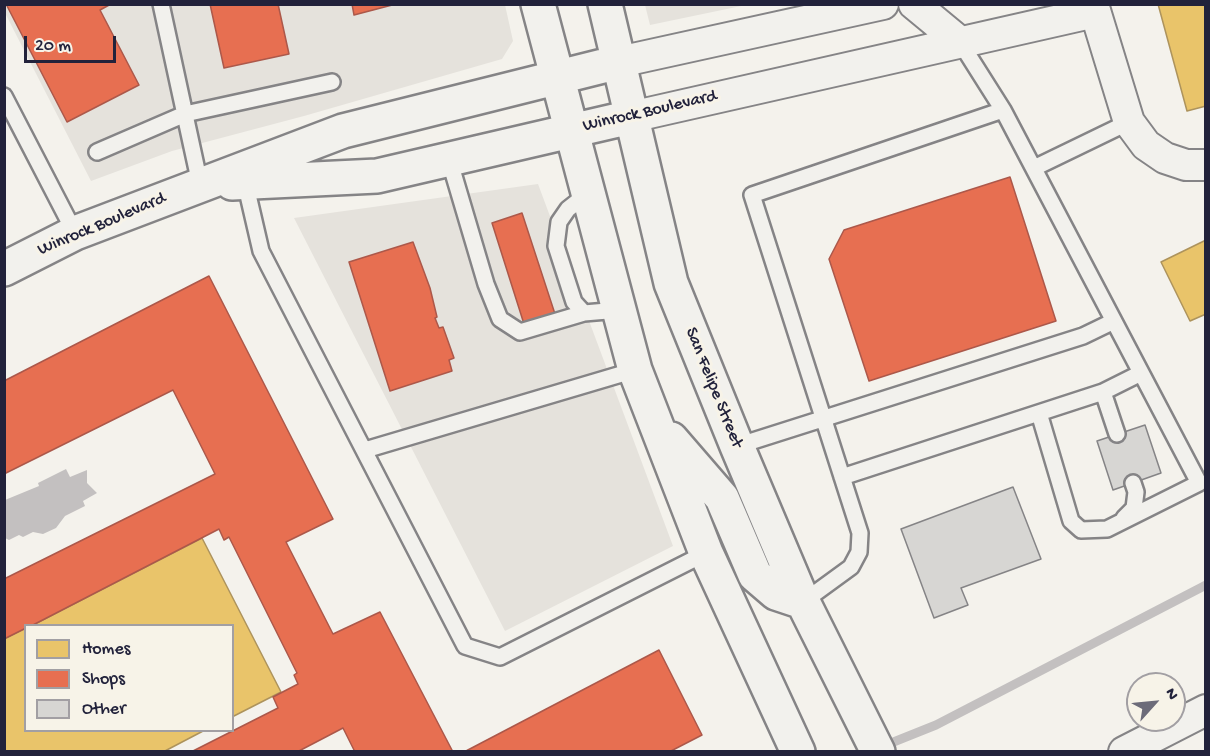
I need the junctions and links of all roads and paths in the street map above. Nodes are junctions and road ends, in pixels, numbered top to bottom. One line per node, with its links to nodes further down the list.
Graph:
1 (161, 4): 13 (lane)
2 (538, 4): 9 (main road)
3 (605, 4): 8 (main road, San Felipe Street)
4 (883, 4): 8 (street, Winrock Boulevard)
5 (914, 4): 7 (street)
6 (1094, 8): 7 (street, Winrock Boulevard); 15 (street, Winrock Boulevard)
7 (960, 42): 12 (lane); 14 (street, Winrock Boulevard)
8 (619, 62): 9 (main road, Winrock Boulevard); 14 (main road, San Felipe Street)
9 (556, 78): 16 (main road); 22 (main road, Winrock Boulevard)
10 (332, 82): 13 (lane)
11 (4, 96): 24 (lane)
12 (1003, 110): 20 (lane); 33 (lane)
13 (184, 114): 17 (lane); 22 (lane)
14 (631, 117): 16 (main road, Winrock Boulevard); 36 (main road, San Felipe Street)
15 (1129, 122): 19 (street, Winrock Boulevard); 20 (lane)
16 (569, 130): 18 (main road, Winrock Boulevard); 23 (main road)
17 (97, 152)
18 (449, 159): 21 (main road, Winrock Boulevard); 27 (lane)
19 (1206, 165)
20 (1034, 168): 28 (lane)
21 (245, 182): 22 (main road, Winrock Boulevard); 37 (lane)
22 (200, 184): 24 (main road, Winrock Boulevard)
23 (587, 194): 26 (main road); 27 (lane)
24 (75, 233): 25 (main road, Winrock Boulevard)
25 (4, 268)
26 (619, 310): 27 (lane); 29 (main road)
27 (584, 313)
28 (1114, 321): 30 (lane); 33 (lane)
29 (635, 370): 34 (main road); 37 (lane)
30 (1141, 373): 31 (lane); 40 (lane)
31 (1103, 392): 32 (lane); 35 (lane)
32 (1039, 413): 38 (lane); 40 (lane)
33 (823, 417): 36 (lane); 38 (lane)
34 (654, 419): 41 (main road); 42 (main road)
35 (1117, 434)
36 (737, 446): 42 (main road, San Felipe Street)
37 (365, 450): 41 (lane)
38 (842, 477): 42 (lane)
39 (1133, 483): 40 (lane)
40 (1120, 523)
41 (706, 554): 44 (main road)
42 (803, 602): 45 (main road, San Felipe Street)
43 (1206, 710): 46 (street)
44 (794, 745)
45 (878, 752)
46 (1124, 752)

